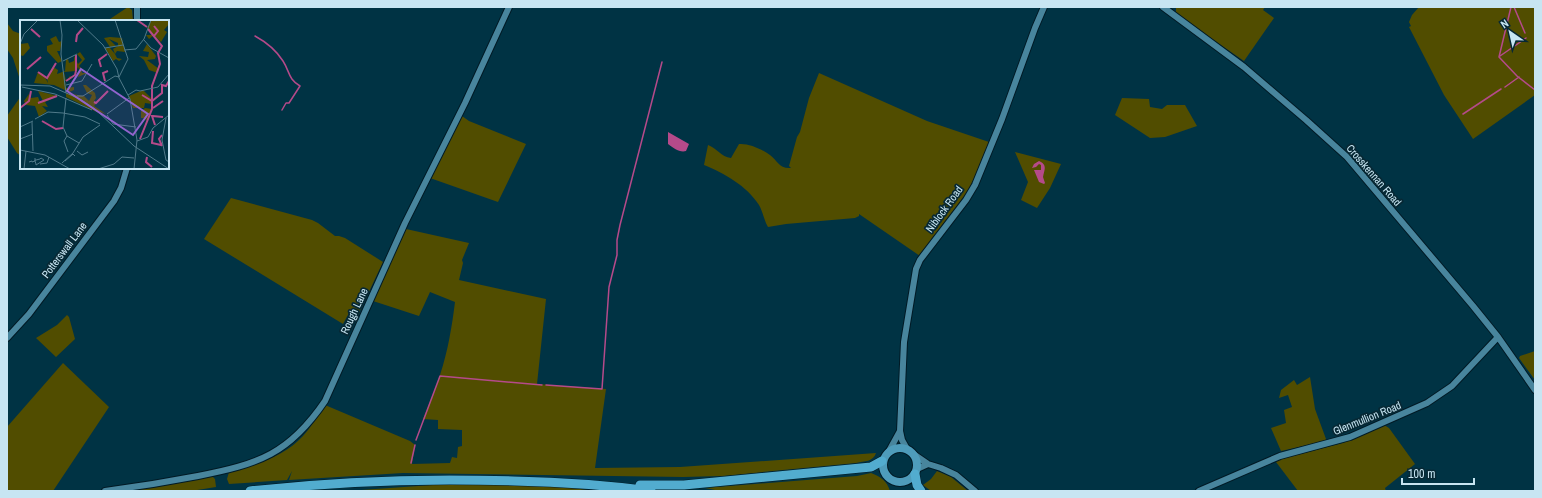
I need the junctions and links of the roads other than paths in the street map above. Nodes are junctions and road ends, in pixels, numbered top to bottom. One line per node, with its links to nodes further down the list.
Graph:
1 (137, 7): 5 (street)
2 (509, 7): 19 (street, Rough Lane)
3 (1044, 7): 10 (street, Niblock Road)
4 (1163, 7): 7 (street, Crosskennan Road)
5 (137, 20)
6 (127, 169): 8 (street, Potterswall Lane)
7 (1498, 337): 9 (street, Crosskennan Road); 26 (street, Glenmullion Road)
8 (7, 338)
9 (1535, 390)
10 (900, 431): 11 (street, Niblock Road); 12 (street, Niblock Road)
11 (889, 451): 12 (main road); 13 (main road)
12 (910, 451): 14 (street); 15 (main road)
13 (882, 461): 16 (main road); 18 (highway)
14 (928, 464): 15 (street); 25 (street)
15 (916, 471): 17 (main road); 24 (highway)
16 (893, 481): 17 (main road); 22 (main road)
17 (906, 481): 23 (main road)
18 (585, 484): 20 (highway); 21 (highway)
19 (105, 491)
20 (250, 491)
21 (651, 491)
22 (896, 491)
23 (901, 491)
24 (921, 491)
25 (975, 491)
26 (1199, 491)

